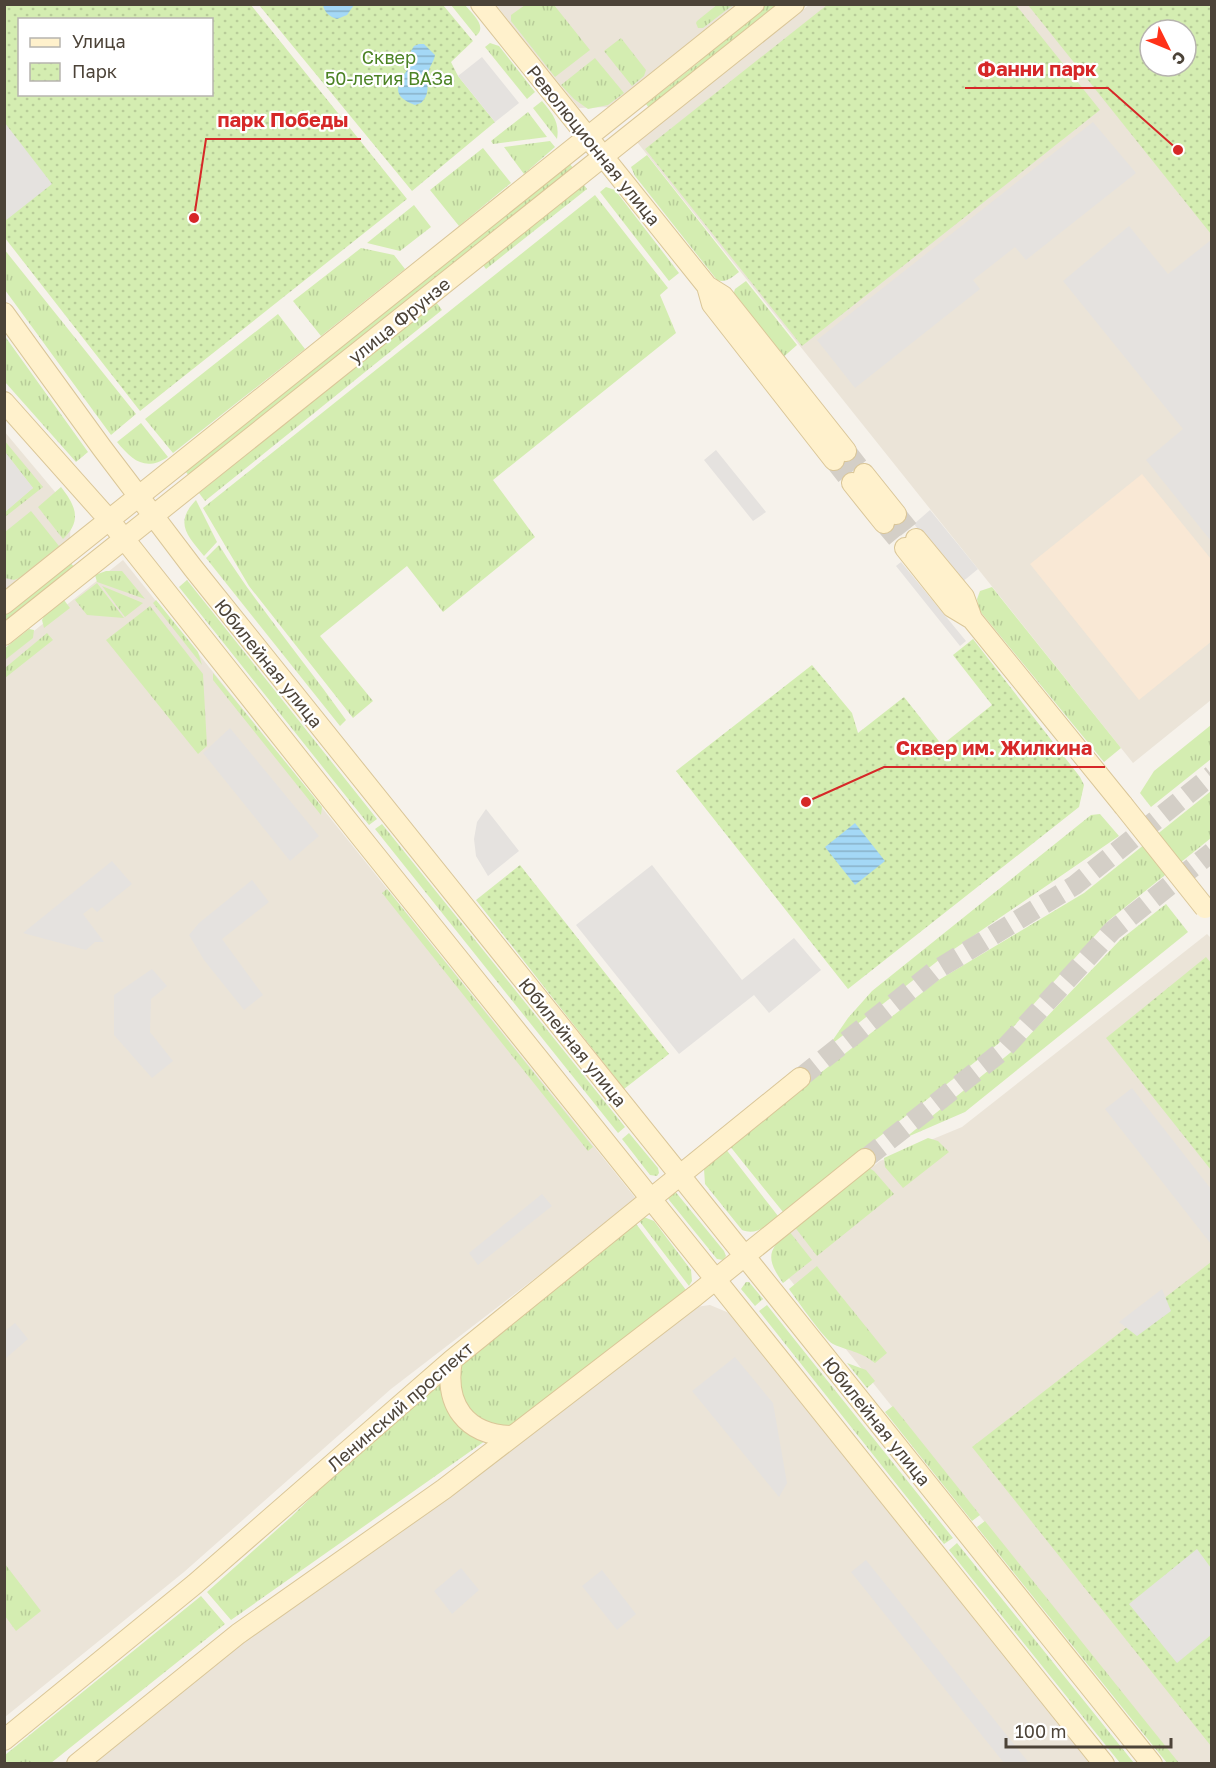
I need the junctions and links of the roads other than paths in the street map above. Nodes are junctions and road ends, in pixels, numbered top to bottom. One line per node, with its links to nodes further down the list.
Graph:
1 (481, 4): 4 (main road, Революционная улица)
2 (754, 4): 4 (main road, улица Фрунзе)
3 (794, 4): 5 (main road, улица Фрунзе)
4 (587, 138): 5 (main road, Революционная улица); 10 (main road, улица Фрунзе)
5 (603, 158): 8 (main road, Революционная улица); 11 (main road, улица Фрунзе)
6 (4, 313): 10 (main road, Юбилейная улица)
7 (4, 402): 13 (main road, Юбилейная улица)
8 (840, 455)
9 (858, 478): 12 (main road)
10 (139, 497): 11 (main road, Юбилейная улица); 13 (main road, улица Фрунзе)
11 (154, 516): 14 (main road, улица Фрунзе); 21 (main road, Юбилейная улица)
12 (890, 519)
13 (110, 521): 14 (main road, Юбилейная улица); 16 (main road, улица Фрунзе)
14 (125, 540): 17 (main road, улица Фрунзе); 22 (main road, Юбилейная улица)
15 (910, 544): 18 (main road, bridge)
16 (4, 604)
17 (4, 635)
18 (1208, 912)
19 (800, 1078): 21 (main road, Ленинский проспект)
20 (865, 1159): 23 (main road)
21 (680, 1175): 22 (main road, Ленинский проспект); 23 (main road, Юбилейная улица)
22 (651, 1198): 24 (main road, Юбилейная улица); 25 (main road, Ленинский проспект)
23 (745, 1256): 24 (main road); 30 (main road, Юбилейная улица)
24 (716, 1279): 26 (main road); 29 (main road, Юбилейная улица)
25 (452, 1360): 26 (main road); 27 (main road, Ленинский проспект)
26 (512, 1436): 28 (main road)
27 (4, 1740)
28 (77, 1764)
29 (1104, 1764)
30 (1152, 1764)

